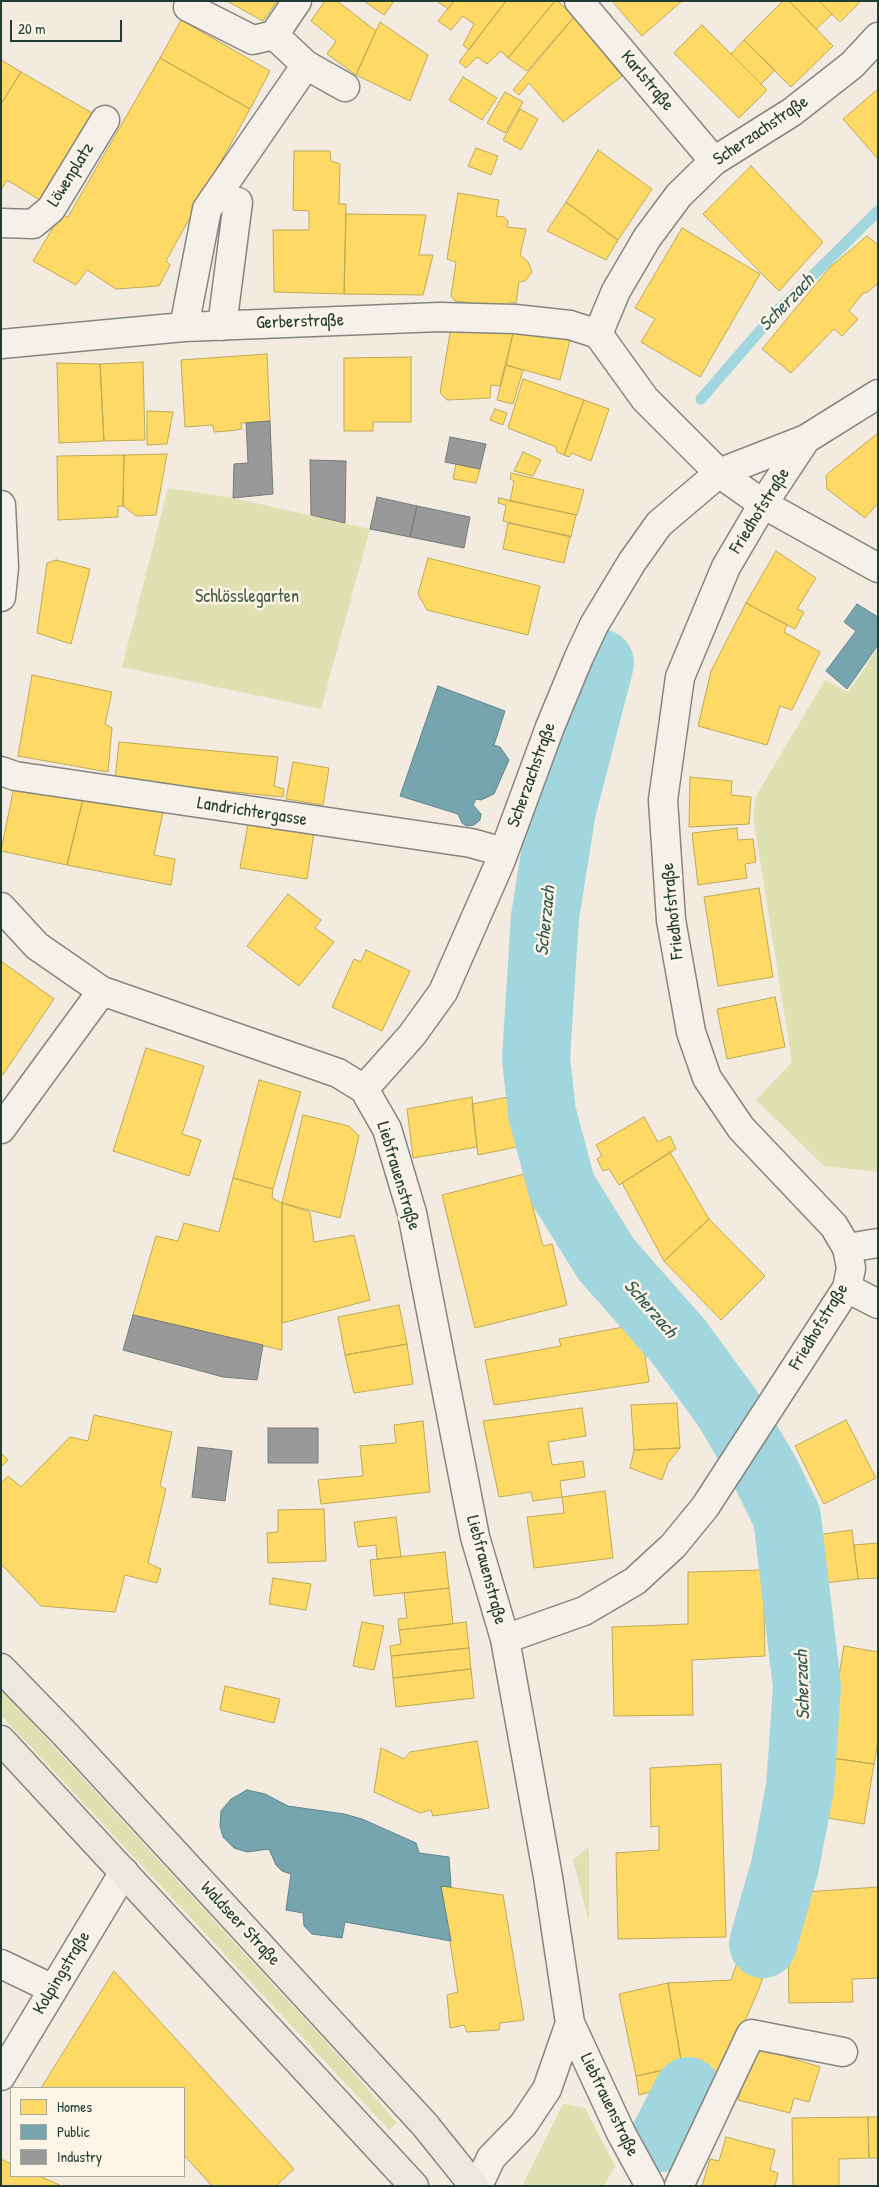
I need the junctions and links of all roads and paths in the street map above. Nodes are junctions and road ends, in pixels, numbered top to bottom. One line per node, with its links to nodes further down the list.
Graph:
1 (297, 1): 4 (street)
2 (579, 1): 9 (street, Karlstraße)
3 (188, 7): 4 (street)
4 (274, 35): 6 (street)
5 (878, 37): 9 (street, Scherzachstraße)
6 (306, 65): 7 (street); 13 (street)
7 (346, 87)
8 (105, 120): 11 (street, Löwenplatz)
9 (714, 161): 14 (street, Scherzachstraße)
10 (238, 202): 12 (street)
11 (1, 223)
12 (222, 326): 13 (street, Gerberstraße); 14 (street, Gerberstraße)
13 (184, 327): 15 (street, Gerberstraße)
14 (598, 334): 18 (street)
15 (1, 344)
16 (878, 394): 17 (street, Friedhofstraße)
17 (806, 438): 18 (street, Scherzachstraße); 19 (street, Friedhofstraße)
18 (719, 473): 19 (street); 25 (street, Scherzachstraße)
19 (763, 504): 22 (street); 31 (street, Friedhofstraße)
20 (1, 505): 21 (street)
21 (3, 567): 23 (street)
22 (878, 568)
23 (1, 597)
24 (1, 771): 25 (street, Landrichtergasse)
25 (504, 852): 28 (street, Scherzachstraße)
26 (1, 906): 27 (street, Liebfrauenstraße)
27 (102, 992): 28 (street, Liebfrauenstraße); 29 (street)
28 (372, 1080): 35 (street, Liebfrauenstraße)
29 (1, 1129)
30 (878, 1243): 31 (street)
31 (846, 1248): 32 (street, Friedhofstraße)
32 (847, 1288): 33 (street); 34 (street, Friedhofstraße)
33 (878, 1304)
34 (762, 1420): 35 (street, Liebfrauenstraße)
35 (506, 1639): 41 (street, Liebfrauenstraße)
36 (1, 1668): 45 (main road, Waldseer Straße)
37 (1, 1740): 38 (main road)
38 (124, 1872): 40 (street, Kolpingstraße); 44 (main road)
39 (1, 1964): 40 (street)
40 (53, 1989): 43 (street, Kolpingstraße)
41 (570, 2022): 46 (street, Liebfrauenstraße); 47 (street, Liebfrauenstraße)
42 (843, 2052): 48 (street)
43 (1, 2076)
44 (414, 2186)
45 (474, 2186)
46 (478, 2186)
47 (650, 2186)
48 (679, 2186)

